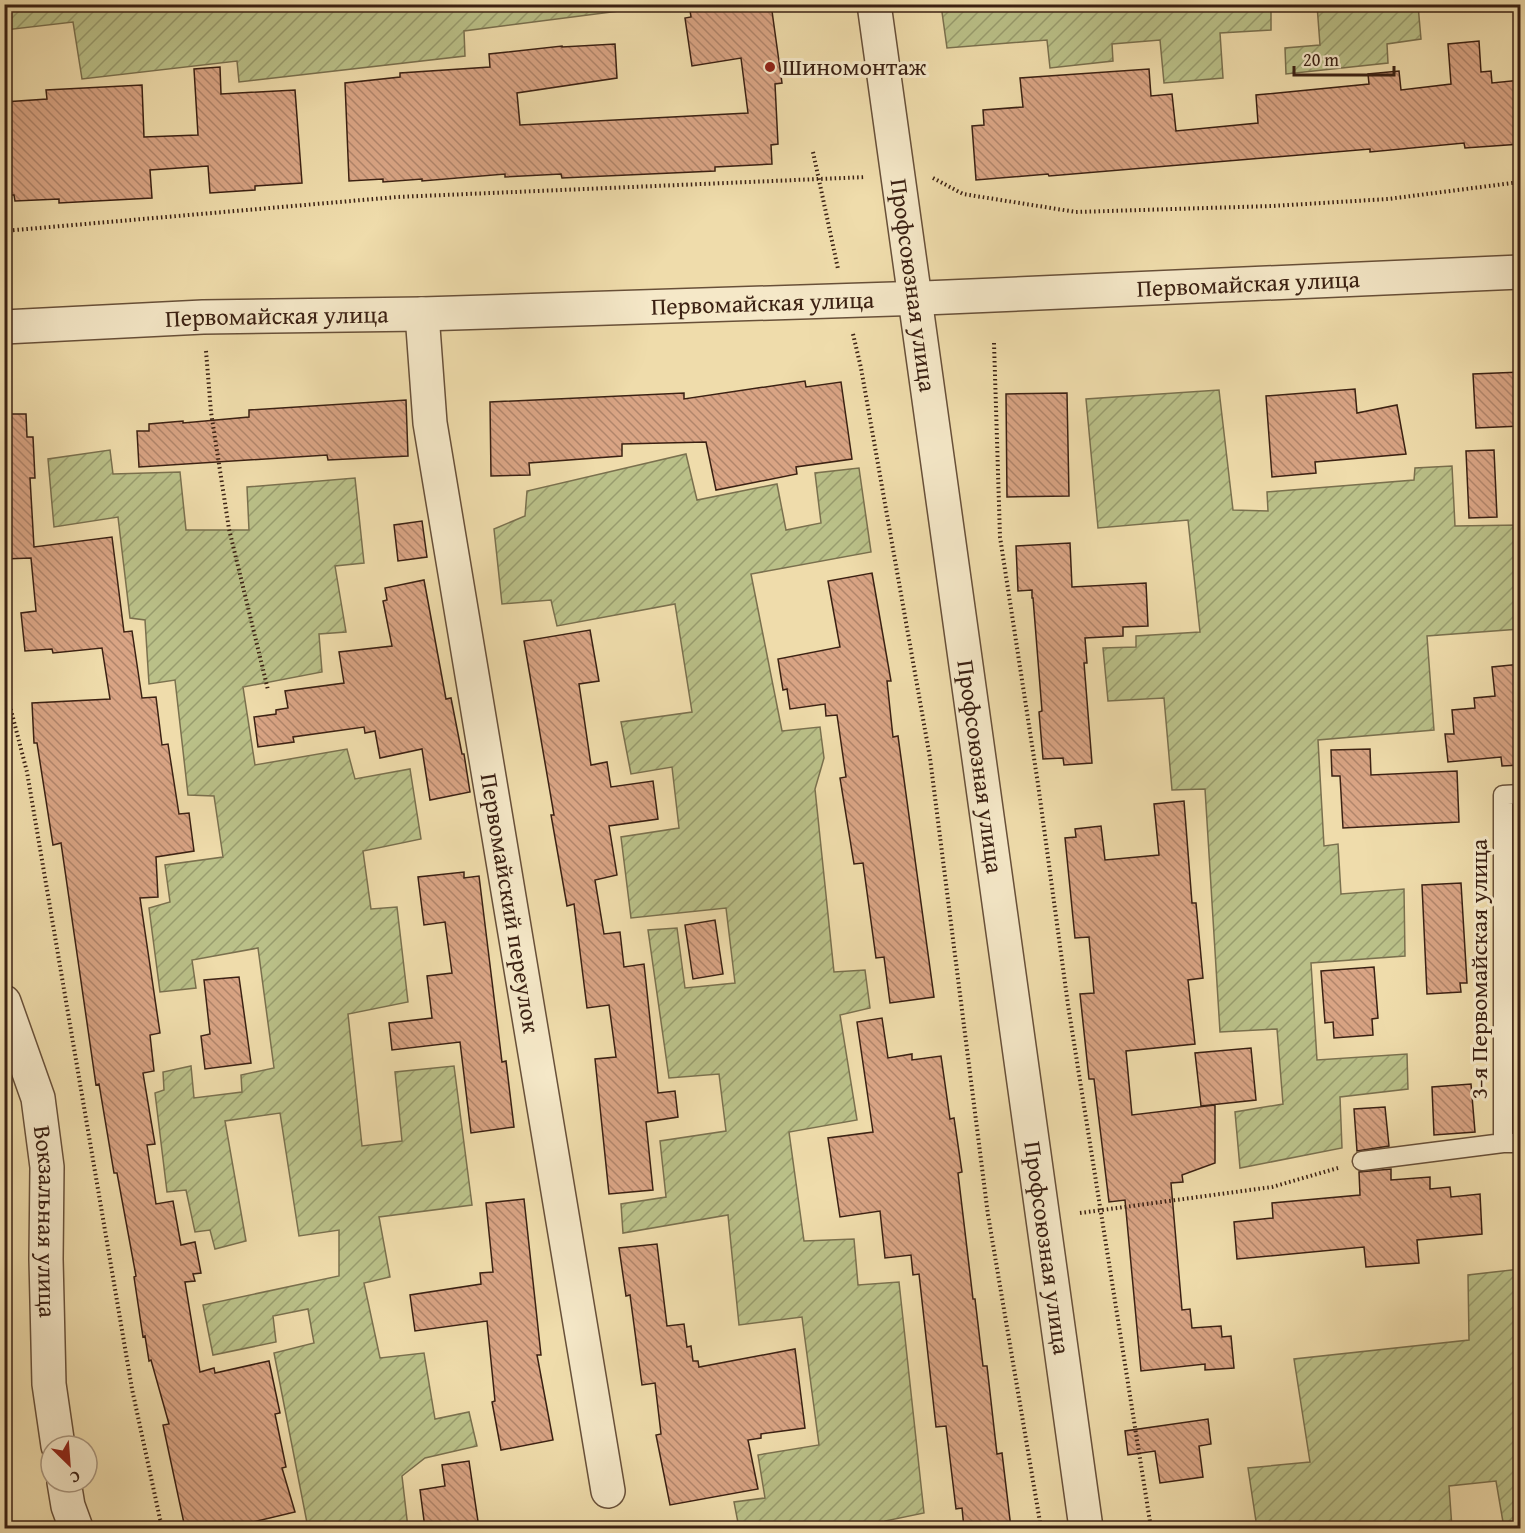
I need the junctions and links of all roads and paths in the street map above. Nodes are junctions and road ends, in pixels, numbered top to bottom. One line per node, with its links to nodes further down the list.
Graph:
1 (874, 4): 3 (street, Профсоюзная улица)
2 (813, 152): 4 (path)
3 (897, 177): 4 (path); 5 (path); 8 (street, Профсоюзная улица)
4 (819, 179): 6 (path); 9 (path)
5 (1521, 182)
6 (4, 231)
7 (1521, 272): 8 (street, Первомайская улица)
8 (915, 298): 9 (street, Первомайская улица); 28 (street, Профсоюзная улица)
9 (845, 300): 10 (street, Первомайская улица); 27 (path)
10 (422, 314): 11 (street, Первомайская улица); 23 (street, Первомайский переулок)
11 (203, 317): 12 (street, Первомайская улица); 15 (path)
12 (4, 327)
13 (993, 343): 20 (path)
14 (4, 683): 26 (path)
15 (268, 690)
16 (1521, 794): 18 (lane, 3-я Первомайская улица)
17 (4, 1002): 22 (street, Вокзальная улица)
18 (1512, 1143): 19 (lane)
19 (1362, 1161): 20 (path)
20 (1099, 1211): 21 (path); 29 (path)
21 (1080, 1214)
22 (56, 1434)
23 (608, 1491)
24 (66, 1494): 25 (street)
25 (76, 1528)
26 (164, 1528)
27 (1041, 1528)
28 (1086, 1528)
29 (1151, 1528)

